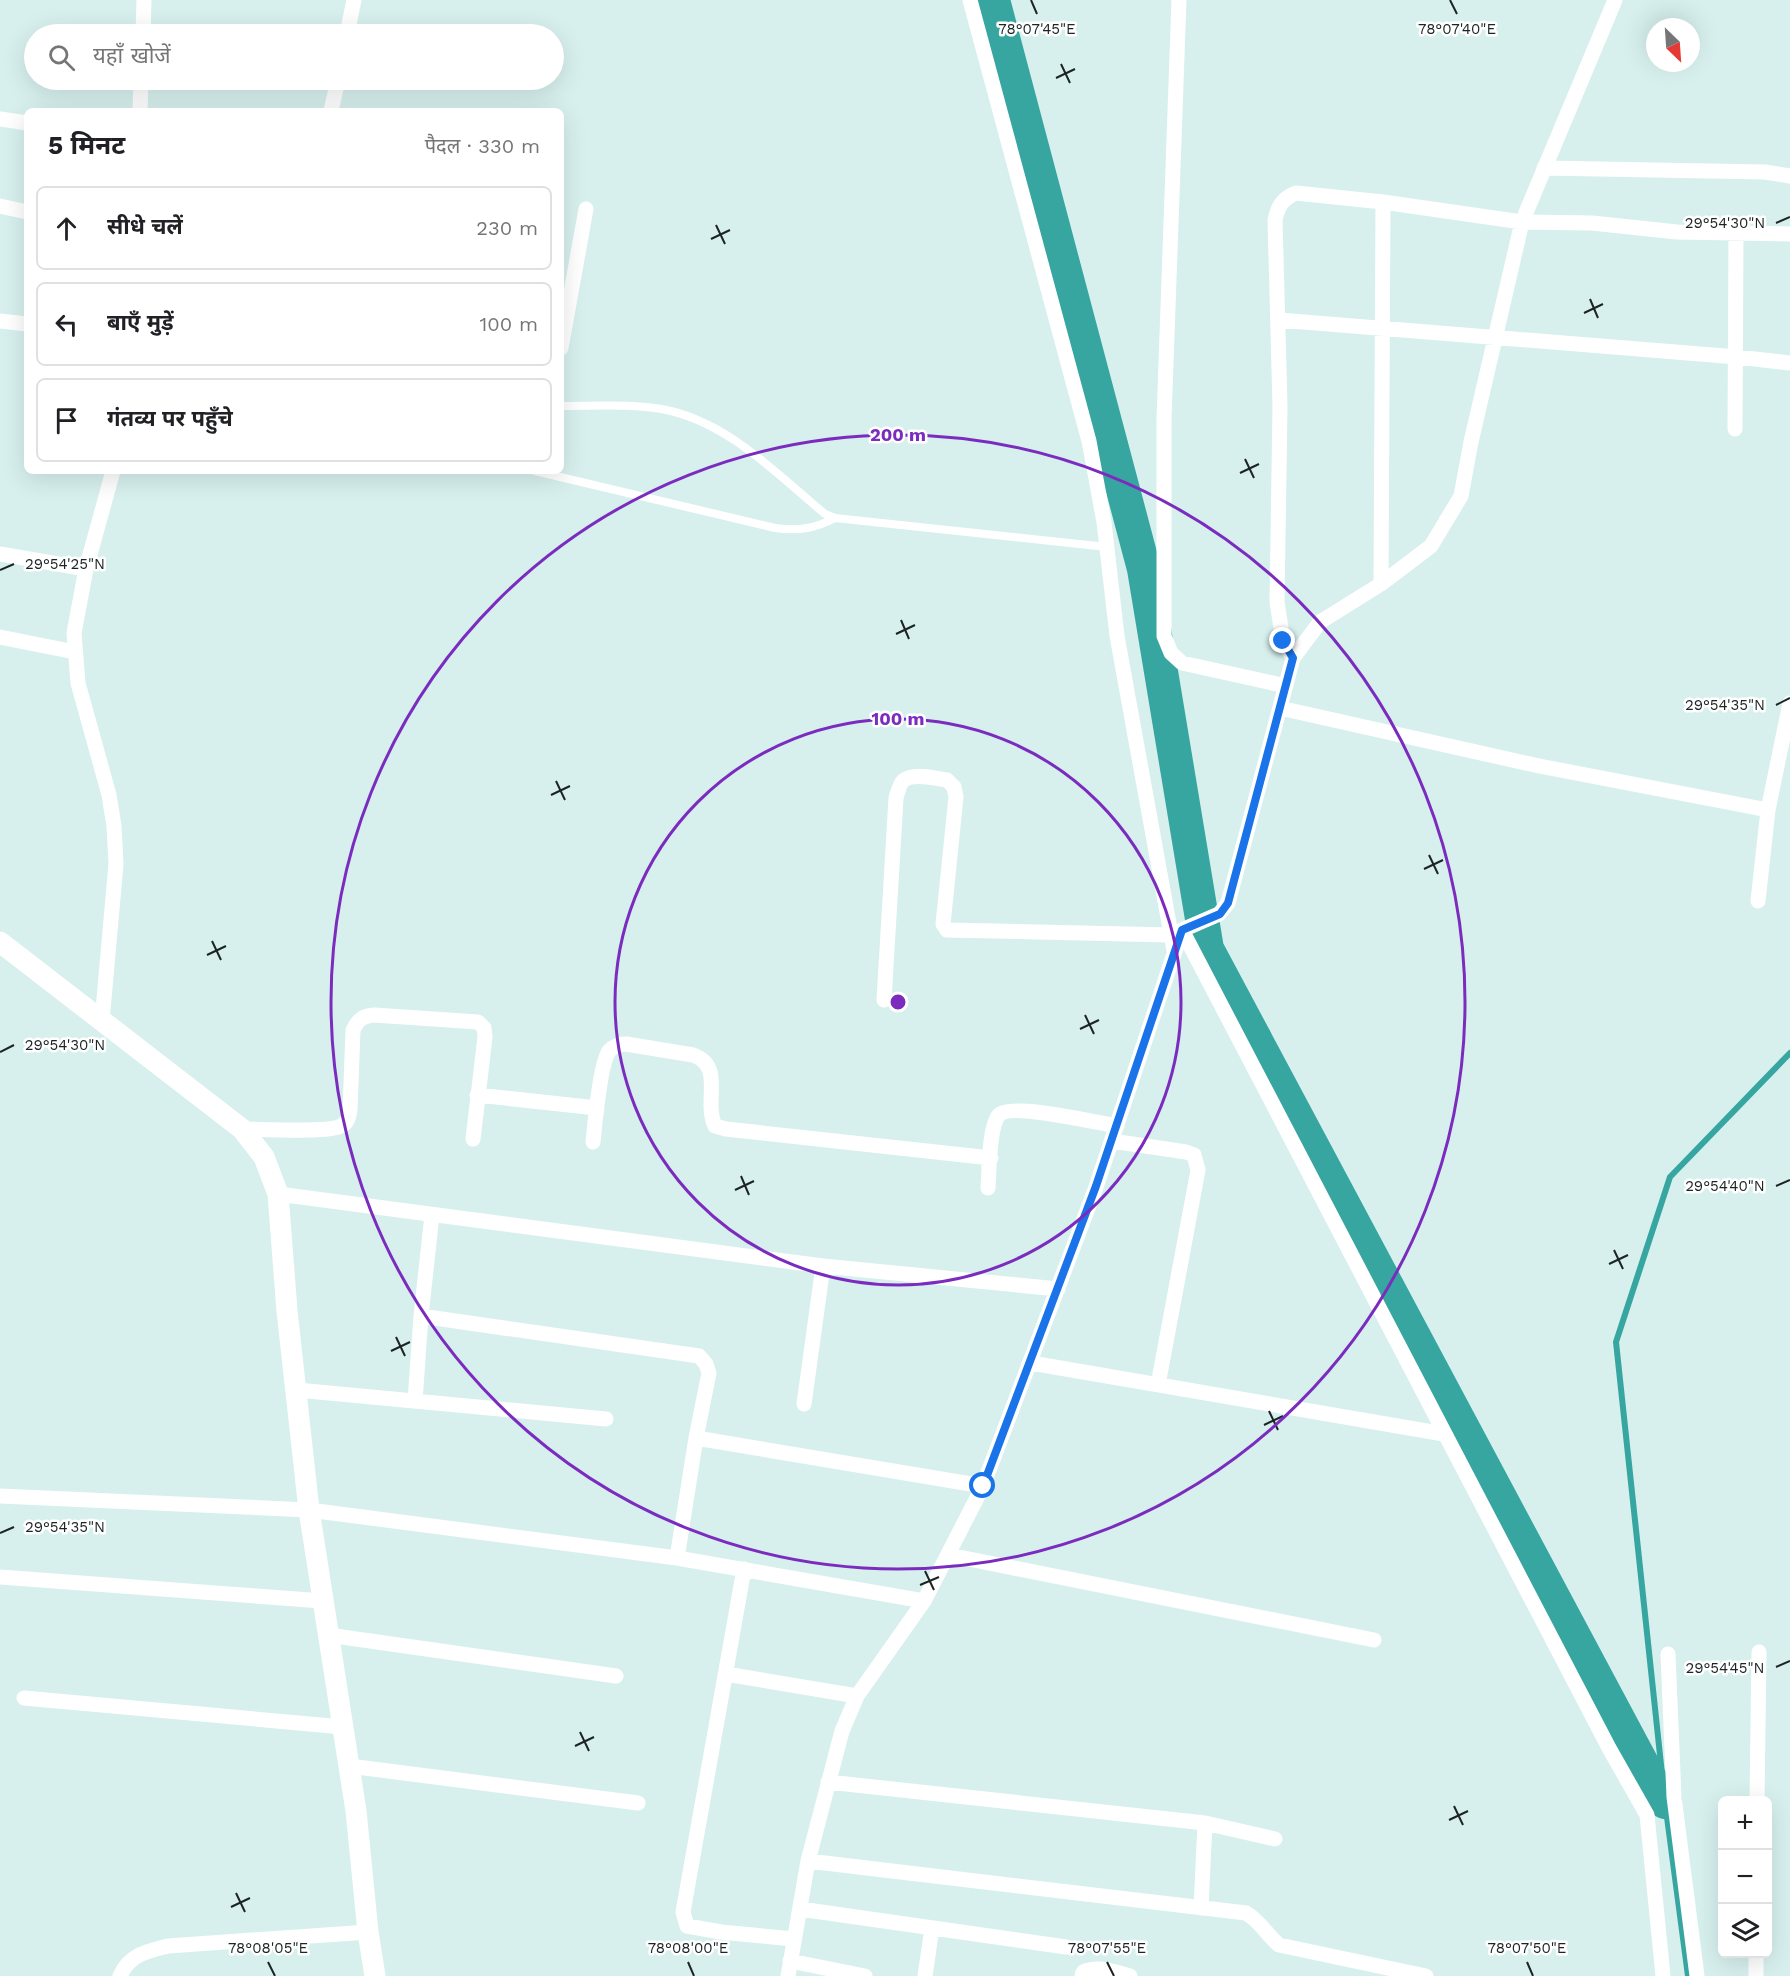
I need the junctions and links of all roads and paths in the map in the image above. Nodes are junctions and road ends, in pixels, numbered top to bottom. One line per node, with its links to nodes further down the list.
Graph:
1 (144, 0): 6 (street)
2 (354, 0): 7 (street)
3 (970, 0): 36 (street)
4 (1179, 0): 43 (street)
5 (1615, 0): 14 (street)
6 (143, 24)
7 (349, 24)
8 (141, 90): 10 (street)
9 (336, 90): 11 (street)
10 (141, 108)
11 (332, 108)
12 (0, 118): 13 (street)
13 (24, 122)
14 (1544, 168): 15 (street); 20 (street)
15 (1790, 176)
16 (1383, 202): 20 (street); 23 (street); 26 (street)
17 (0, 206): 19 (street)
18 (586, 209): 27 (street)
19 (24, 211)
20 (1522, 222): 21 (street); 28 (street)
21 (1736, 233): 22 (street); 29 (street)
22 (1790, 234)
23 (1279, 320): 26 (street); 42 (street)
24 (0, 321): 25 (street)
25 (24, 324)
26 (1382, 328): 28 (street); 39 (street)
27 (564, 331)
28 (1495, 338): 29 (street); 39 (street)
29 (1737, 357): 30 (street); 32 (street)
30 (1790, 363)
31 (564, 406): 35 (lane)
32 (1736, 429)
33 (112, 474): 38 (street)
34 (548, 474): 35 (lane)
35 (835, 518): 36 (lane)
36 (1107, 547): 48 (street)
37 (0, 554): 38 (street)
38 (86, 569): 41 (street)
39 (1382, 584): 42 (street)
40 (0, 637): 41 (street)
41 (75, 652): 51 (street)
42 (1293, 658): 43 (street)
43 (1286, 686): 45 (street)
44 (1790, 703): 46 (street)
45 (1280, 708): 46 (street); 48 (street)
46 (1768, 810): 47 (street)
47 (1758, 901)
48 (1181, 930): 50 (street); 55 (street); 71 (street)
49 (0, 942): 51 (main road)
50 (884, 1000)
51 (102, 1021): 54 (main road)
52 (477, 1095): 53 (street); 54 (street); 56 (street)
53 (597, 1108): 57 (street); 58 (street)
54 (242, 1129): 60 (main road)
55 (1114, 1134): 58 (street); 63 (street); 66 (street)
56 (473, 1139)
57 (593, 1142)
58 (991, 1158): 59 (street)
59 (988, 1188)
60 (278, 1194): 61 (street); 67 (main road)
61 (432, 1215): 62 (street); 64 (street)
62 (823, 1266): 63 (street); 69 (street)
63 (1058, 1289): 65 (street)
64 (421, 1317): 68 (street); 72 (street)
65 (1030, 1363): 66 (street); 73 (street)
66 (1158, 1385): 71 (street)
67 (297, 1390): 68 (street); 75 (main road)
68 (415, 1401): 70 (street)
69 (804, 1404)
70 (606, 1419)
71 (1444, 1434): 113 (street)
72 (696, 1438): 73 (street); 77 (street)
73 (983, 1486): 76 (street)
74 (0, 1496): 75 (street)
75 (309, 1510): 77 (street); 80 (main road)
76 (949, 1556): 81 (street); 83 (street)
77 (678, 1558): 78 (street)
78 (744, 1569): 81 (street); 86 (street)
79 (0, 1577): 80 (street)
80 (323, 1601): 82 (main road)
81 (924, 1601): 88 (street)
82 (328, 1635): 87 (street); 90 (main road)
83 (1374, 1640)
84 (1759, 1652): 93 (street)
85 (1668, 1654): 114 (street)
86 (726, 1674): 88 (street); 102 (street)
87 (616, 1676)
88 (857, 1696): 92 (street)
89 (24, 1698): 90 (street)
90 (343, 1727): 91 (main road)
91 (349, 1766): 94 (street); 101 (main road)
92 (828, 1782): 95 (street); 97 (street)
93 (1757, 1796)
94 (638, 1803)
95 (1205, 1823): 96 (street); 98 (street)
96 (1275, 1839)
97 (808, 1861): 98 (street); 99 (street)
98 (1201, 1908): 112 (street)
99 (800, 1909): 100 (street); 102 (street)
100 (932, 1928): 103 (street); 109 (street)
101 (368, 1932): 106 (street); 107 (main road)
102 (794, 1940): 105 (street)
103 (1066, 1947)
104 (1756, 1958): 115 (street)
105 (789, 1968): 108 (street)
106 (120, 1976)
107 (375, 1976)
108 (865, 1976)
109 (925, 1976)
110 (1082, 1976): 111 (street)
111 (1130, 1976)
112 (1426, 1976)
113 (1663, 1976)
114 (1698, 1976)
115 (1756, 1976)

